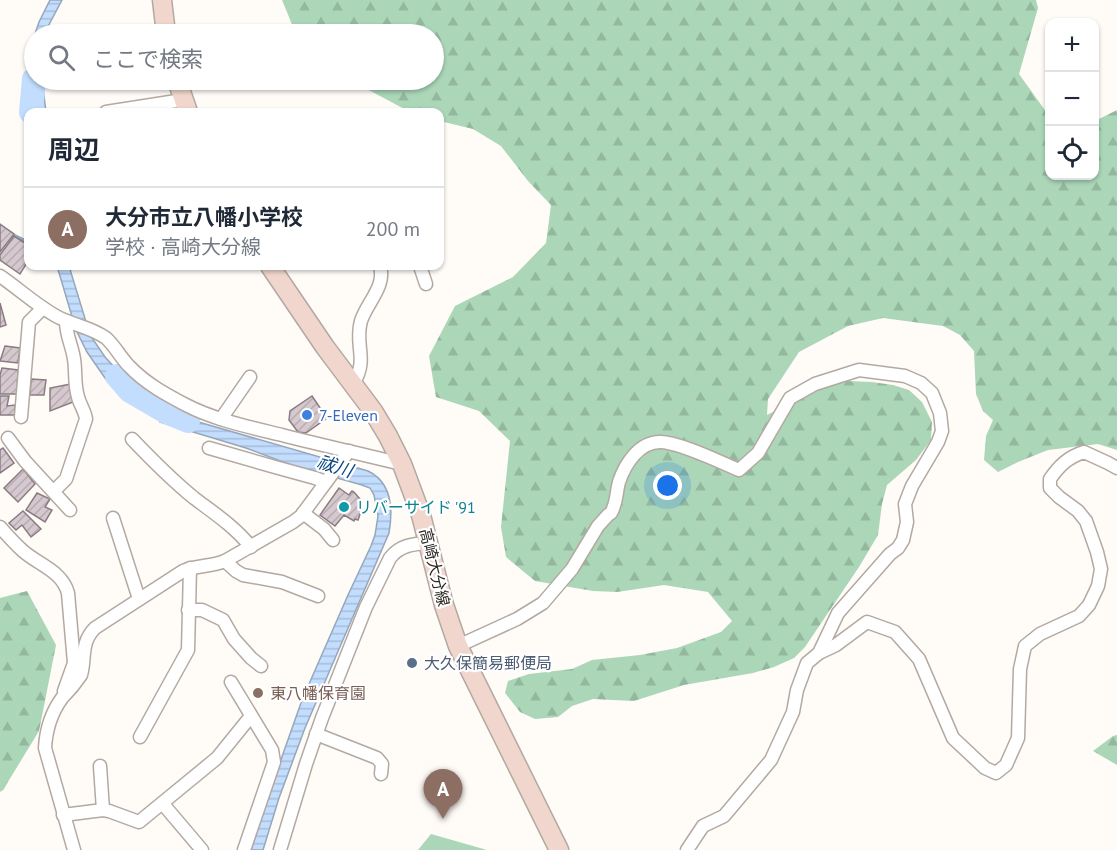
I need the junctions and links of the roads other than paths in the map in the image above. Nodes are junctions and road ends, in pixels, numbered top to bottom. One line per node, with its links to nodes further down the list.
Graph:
1 (162, 0): 2 (main road)
2 (165, 24)
3 (180, 90): 4 (main road)
4 (186, 106): 5 (street)
5 (159, 108)
6 (273, 270): 14 (main road, 高崎大分線)
7 (381, 270): 14 (street)
8 (421, 270): 10 (street)
9 (0, 276): 11 (street)
10 (426, 284)
11 (43, 308): 12 (street); 15 (street)
12 (68, 322): 16 (street); 24 (street)
13 (250, 377): 16 (street)
14 (353, 384): 21 (main road, 高崎大分線)
15 (21, 417)
16 (221, 419): 20 (street)
17 (8, 438): 24 (street)
18 (132, 439): 31 (street)
19 (209, 448): 23 (street)
20 (347, 455): 21 (street); 23 (street)
21 (402, 464): 30 (main road, 高崎大分線)
22 (1117, 468): 38 (street)
23 (328, 479): 26 (street)
24 (54, 491): 25 (street)
25 (70, 510)
26 (303, 513): 29 (street); 31 (street)
27 (113, 518): 35 (street)
28 (0, 527): 41 (street)
29 (333, 540)
30 (428, 543): 37 (main road, 高崎大分線); 43 (street)
31 (251, 547): 32 (street)
32 (225, 561): 33 (street); 34 (street)
33 (190, 568): 35 (street); 36 (street)
34 (318, 596)
35 (139, 599): 41 (street)
36 (188, 610): 39 (street); 44 (street)
37 (458, 646): 38 (street); 54 (main road, 高崎大分線)
38 (819, 653): 55 (street)
39 (261, 666)
40 (231, 682): 42 (street)
41 (61, 700): 49 (street)
42 (251, 716): 47 (street); 52 (street)
43 (316, 734): 46 (street); 53 (street)
44 (140, 737)
45 (100, 766): 48 (street)
46 (381, 774)
47 (163, 804): 48 (street); 51 (street)
48 (104, 810): 49 (street)
49 (63, 815): 50 (street)
50 (74, 850)
51 (202, 850)
52 (244, 850)
53 (280, 850)
54 (559, 850)
55 (687, 850)

